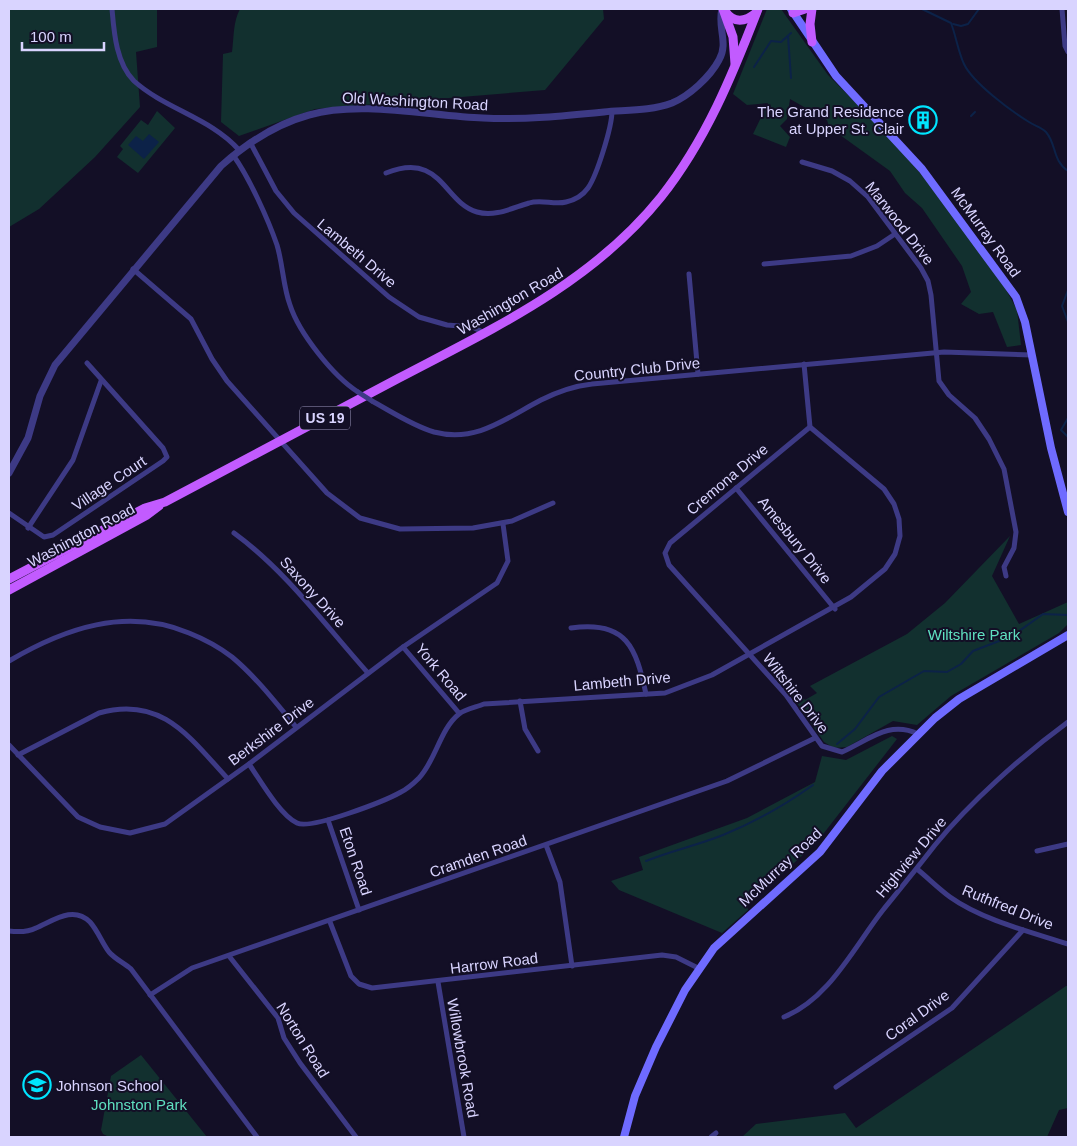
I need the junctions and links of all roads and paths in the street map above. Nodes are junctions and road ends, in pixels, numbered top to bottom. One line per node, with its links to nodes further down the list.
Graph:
1 (112, 9): 13 (street)
2 (723, 9): 7 (main road); 10 (main road); 11 (street, Old Washington Road)
3 (805, 9): 6 (main road)
4 (812, 9): 8 (main road)
5 (1062, 9): 9 (street)
6 (793, 10): 8 (main road, McMurray Road)
7 (757, 11): 10 (main road, Washington Road / US 19)
8 (812, 42): 22 (main road, McMurray Road)
9 (1068, 52)
10 (736, 67): 20 (main road, Washington Road / US 19)
11 (612, 112): 12 (street, Old Washington Road); 15 (street)
12 (250, 142): 13 (street, Old Washington Road); 20 (street, Lambeth Drive)
13 (236, 153): 18 (street, Old Washington Road); 25 (street, Country Club Drive, bridge)
14 (802, 162): 16 (street, Marwood Drive)
15 (386, 173)
16 (895, 234): 17 (street); 21 (street, Marwood Drive)
17 (764, 264)
18 (133, 269): 28 (street); 29 (street, Old Washington Road)
19 (689, 274): 25 (street)
20 (485, 333): 28 (main road, Washington Road / US 19)
21 (935, 353): 22 (street, Country Club Drive); 24 (street, Country Club Drive); 40 (street, Marwood Drive)
22 (1032, 355): 32 (main road, McMurray Road)
23 (87, 363): 26 (street, Village Court)
24 (804, 364): 25 (street, Country Club Drive); 27 (street)
25 (698, 374)
26 (101, 381): 37 (street, Village Court); 37 (street, Village Court)
27 (810, 427): 30 (street, Cremona Drive); 43 (street, Lambeth Drive)
28 (280, 441): 31 (main road, Washington Road / US 19); 36 (street)
29 (9, 473)
30 (736, 488): 39 (street, Cremona Drive); 43 (street, Amesbury Drive)
31 (165, 502): 41 (main road, Washington Road / US 19); 42 (main road, Washington Road / US 19)
32 (1067, 502): 34 (main road, McMurray Road)
33 (553, 503): 36 (street)
34 (1068, 512)
35 (9, 513): 37 (street, Village Court)
36 (503, 524): 46 (street, Berkshire Drive)
37 (28, 528)
38 (234, 533): 49 (street, Saxony Drive)
39 (665, 553): 47 (street, Wiltshire Drive)
40 (1006, 576)
41 (9, 579)
42 (9, 590)
43 (835, 608): 47 (street, Lambeth Drive)
44 (571, 628): 50 (street)
45 (1068, 635): 55 (main road, McMurray Road)
46 (403, 647): 49 (street, Berkshire Drive); 52 (street, York Road)
47 (750, 654): 50 (street, Lambeth Drive); 56 (street, Wiltshire Drive)
48 (9, 661): 54 (street)
49 (368, 673): 54 (street, Berkshire Drive)
50 (646, 694): 51 (street, Lambeth Drive)
51 (520, 701): 52 (street, Lambeth Drive); 58 (street)
52 (460, 714): 62 (street)
53 (1068, 722): 66 (street, Highview Drive)
54 (296, 727): 60 (street, Berkshire Drive)
55 (918, 734): 56 (street, Wiltshire Drive); 74 (main road, McMurray Road)
56 (815, 738): 64 (street, Cramden Road)
57 (9, 745): 59 (street, Berkshire Drive)
58 (538, 751)
59 (18, 755): 61 (street); 61 (street, Berkshire Drive)
60 (249, 764): 61 (street, Berkshire Drive); 62 (street)
61 (228, 779)
62 (328, 820): 67 (street, Eton Road)
63 (1068, 844): 65 (street)
64 (546, 845): 67 (street, Cramden Road); 73 (street)
65 (1037, 851)
66 (917, 869): 69 (street, Ruthfred Drive); 77 (street, Highview Drive)
67 (359, 910): 68 (street, Cramden Road)
68 (330, 922): 72 (street, Cramden Road); 75 (street, Harrow Road)
69 (1023, 930): 71 (street, Ruthfred Drive); 78 (street, Coral Drive)
70 (9, 931): 76 (street)
71 (1068, 944)
72 (229, 956): 76 (street, Cramden Road); 80 (street, Norton Road)
73 (572, 966): 74 (street, Harrow Road); 75 (street, Harrow Road)
74 (698, 968): 82 (main road, McMurray Road)
75 (438, 982): 81 (street, Willowbrook Road)
76 (150, 995): 79 (street)
77 (784, 1017)
78 (836, 1087)
79 (257, 1137)
80 (356, 1137)
81 (464, 1137)
82 (624, 1137)

